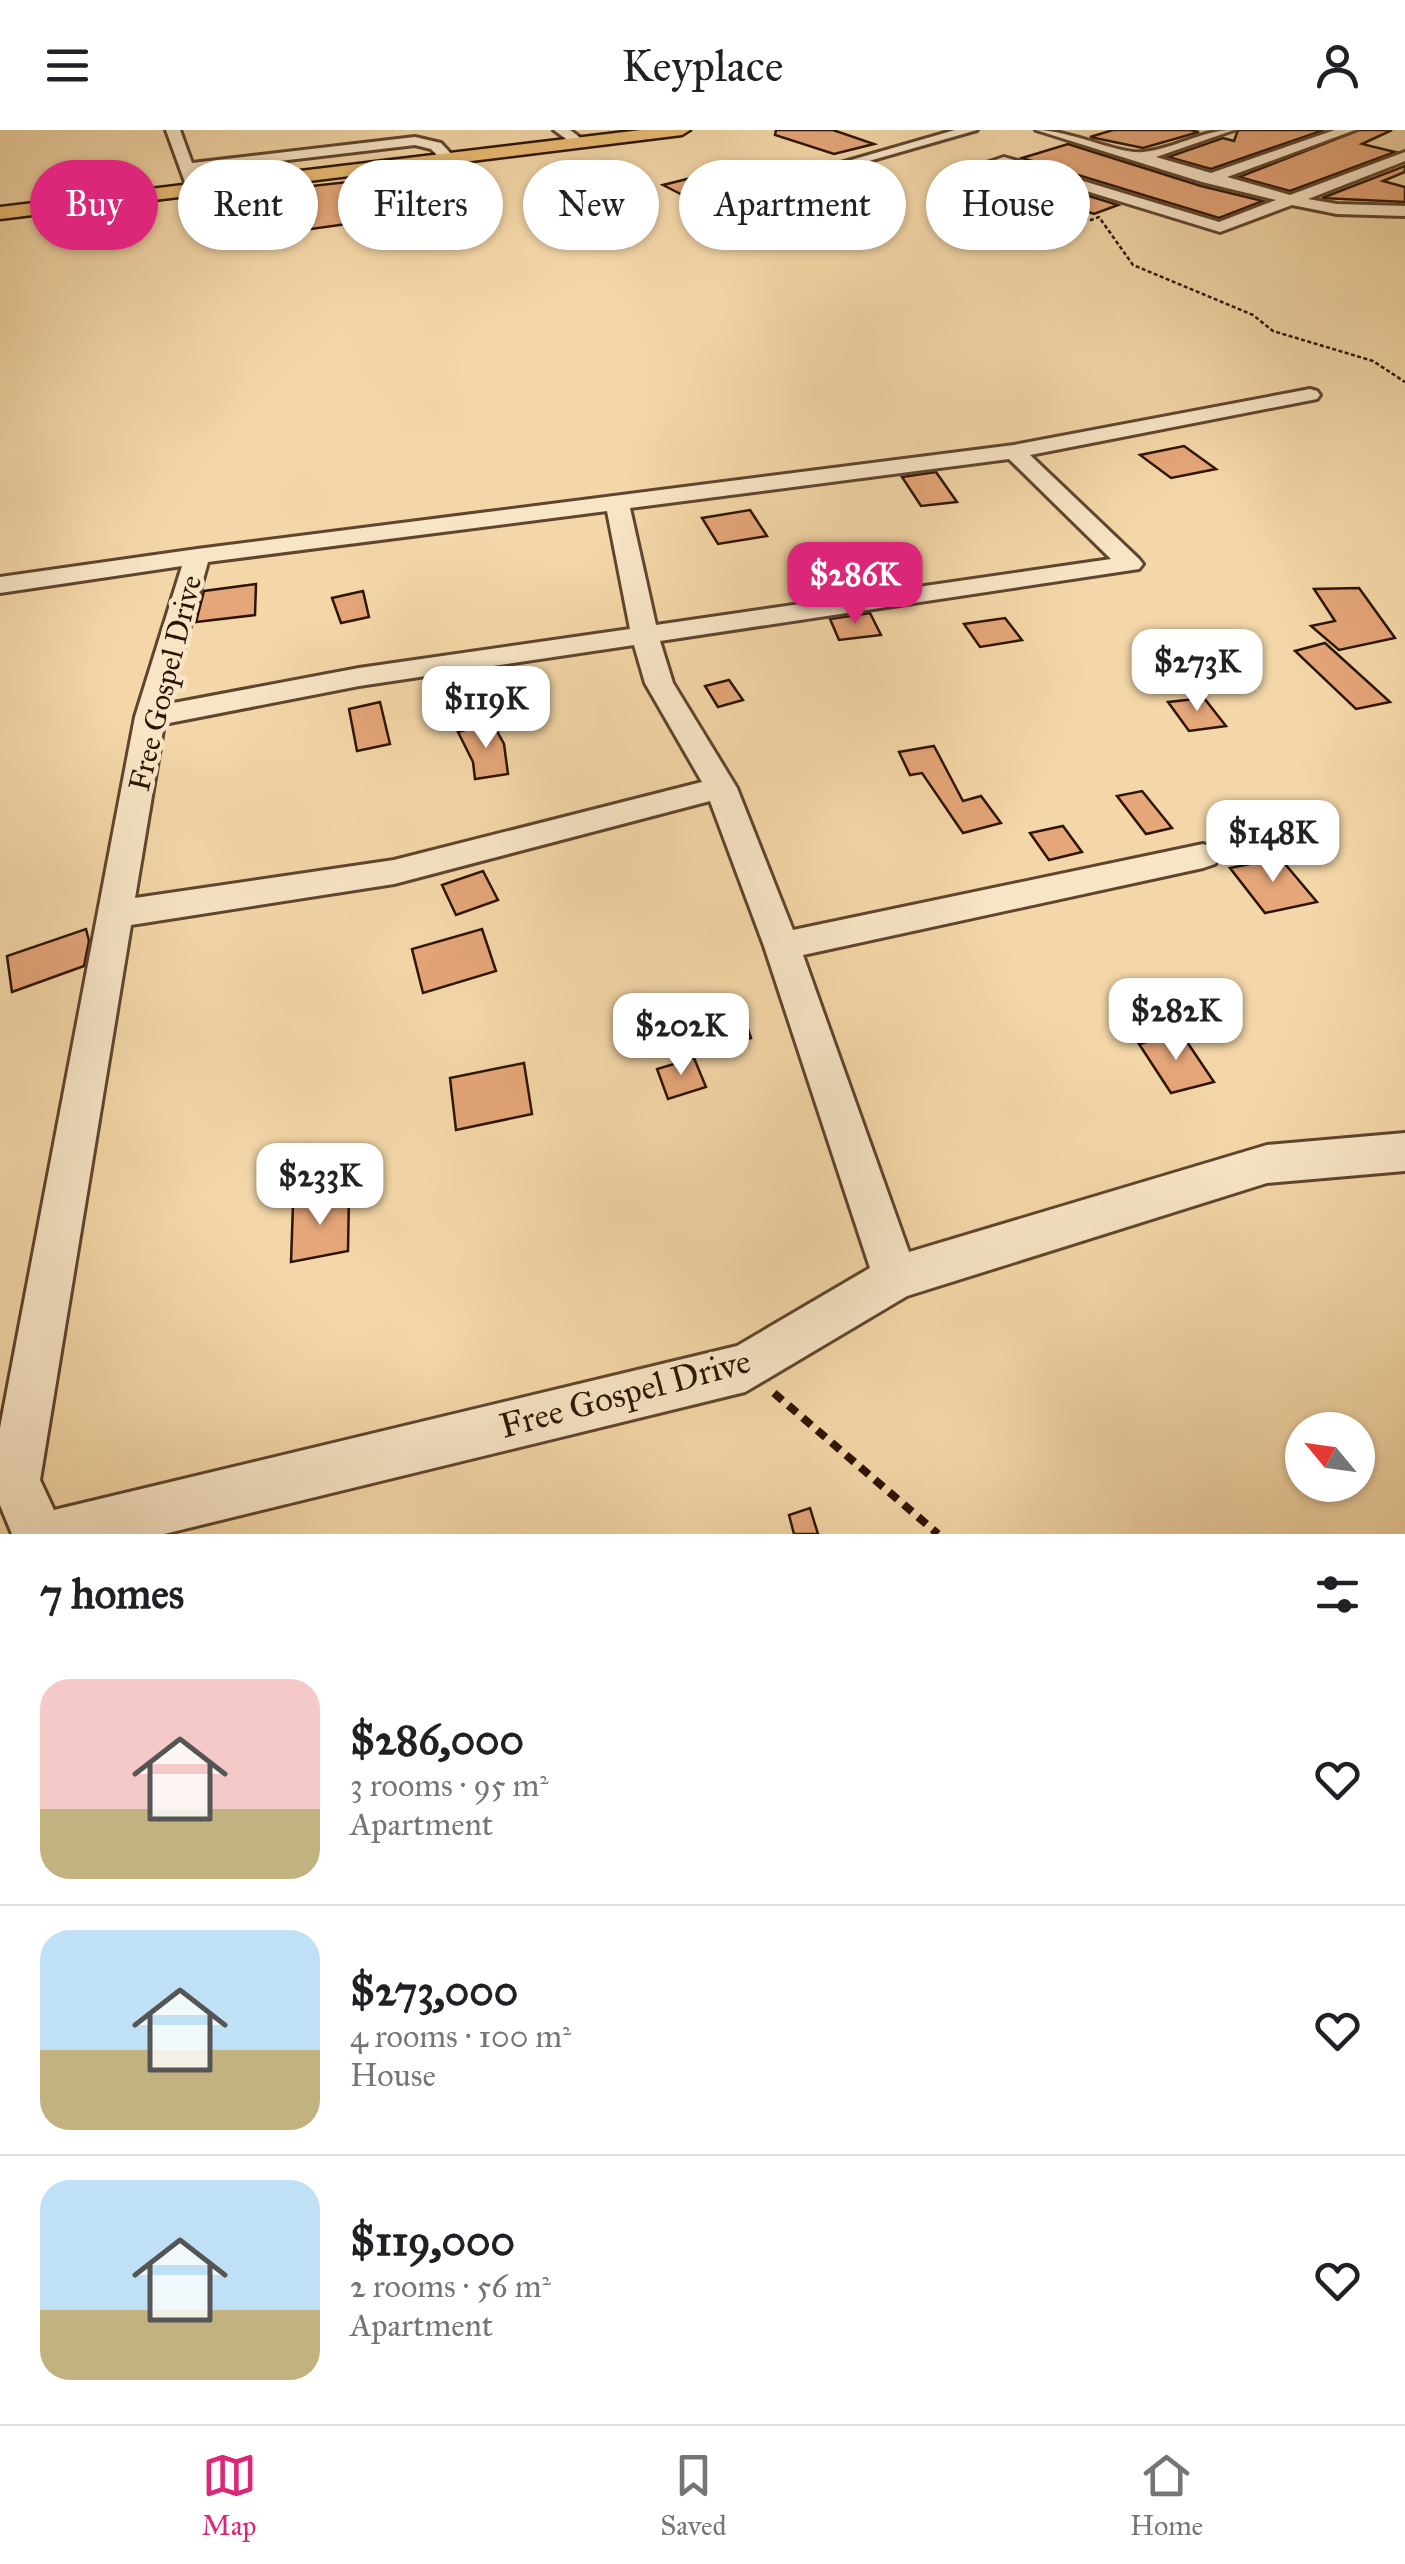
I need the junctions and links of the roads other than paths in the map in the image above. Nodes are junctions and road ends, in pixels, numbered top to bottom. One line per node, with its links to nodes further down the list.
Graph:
1 (173, 130): 18 (street)
2 (560, 130): 11 (street)
3 (682, 130): 11 (main road)
4 (970, 130): 20 (street)
5 (1044, 130): 10 (street)
6 (1102, 130): 10 (street)
7 (1316, 130): 9 (street)
8 (1218, 133): 17 (street)
9 (1345, 134): 14 (street)
10 (1074, 138): 17 (street)
11 (579, 142): 16 (main road)
12 (1250, 143): 14 (street)
13 (1388, 148): 15 (street)
14 (1284, 152): 21 (street); 24 (street)
15 (1405, 154): 21 (street)
16 (448, 158): 19 (street); 22 (main road)
17 (1142, 158): 23 (street); 24 (street)
18 (184, 160)
19 (255, 160)
20 (860, 160)
21 (1363, 172): 25 (street); 28 (street)
22 (318, 174)
23 (1090, 174)
24 (1212, 178): 28 (street); 29 (street)
25 (1391, 180)
26 (1090, 188): 29 (street)
27 (178, 191): 31 (main road)
28 (1292, 200): 29 (street); 30 (street)
29 (1140, 203): 32 (street)
30 (1405, 210)
31 (0, 213)
32 (1099, 217)
33 (1310, 394): 34 (street)
34 (1014, 452): 35 (street); 38 (street)
35 (618, 505): 36 (street); 38 (street)
36 (197, 556): 37 (street, Free Gospel Drive); 39 (street, Free Gospel Drive)
37 (0, 585)
38 (644, 636): 39 (street); 40 (street)
39 (150, 717): 42 (street, Free Gospel Drive)
40 (721, 788): 42 (street); 43 (street)
41 (1203, 856): 43 (street)
42 (115, 914): 46 (street, Free Gospel Drive)
43 (782, 946): 45 (street)
44 (1405, 1152): 45 (street, Free Gospel Drive)
45 (896, 1278): 47 (street, Free Gospel Drive)
46 (38, 1534)
47 (59, 1534)

